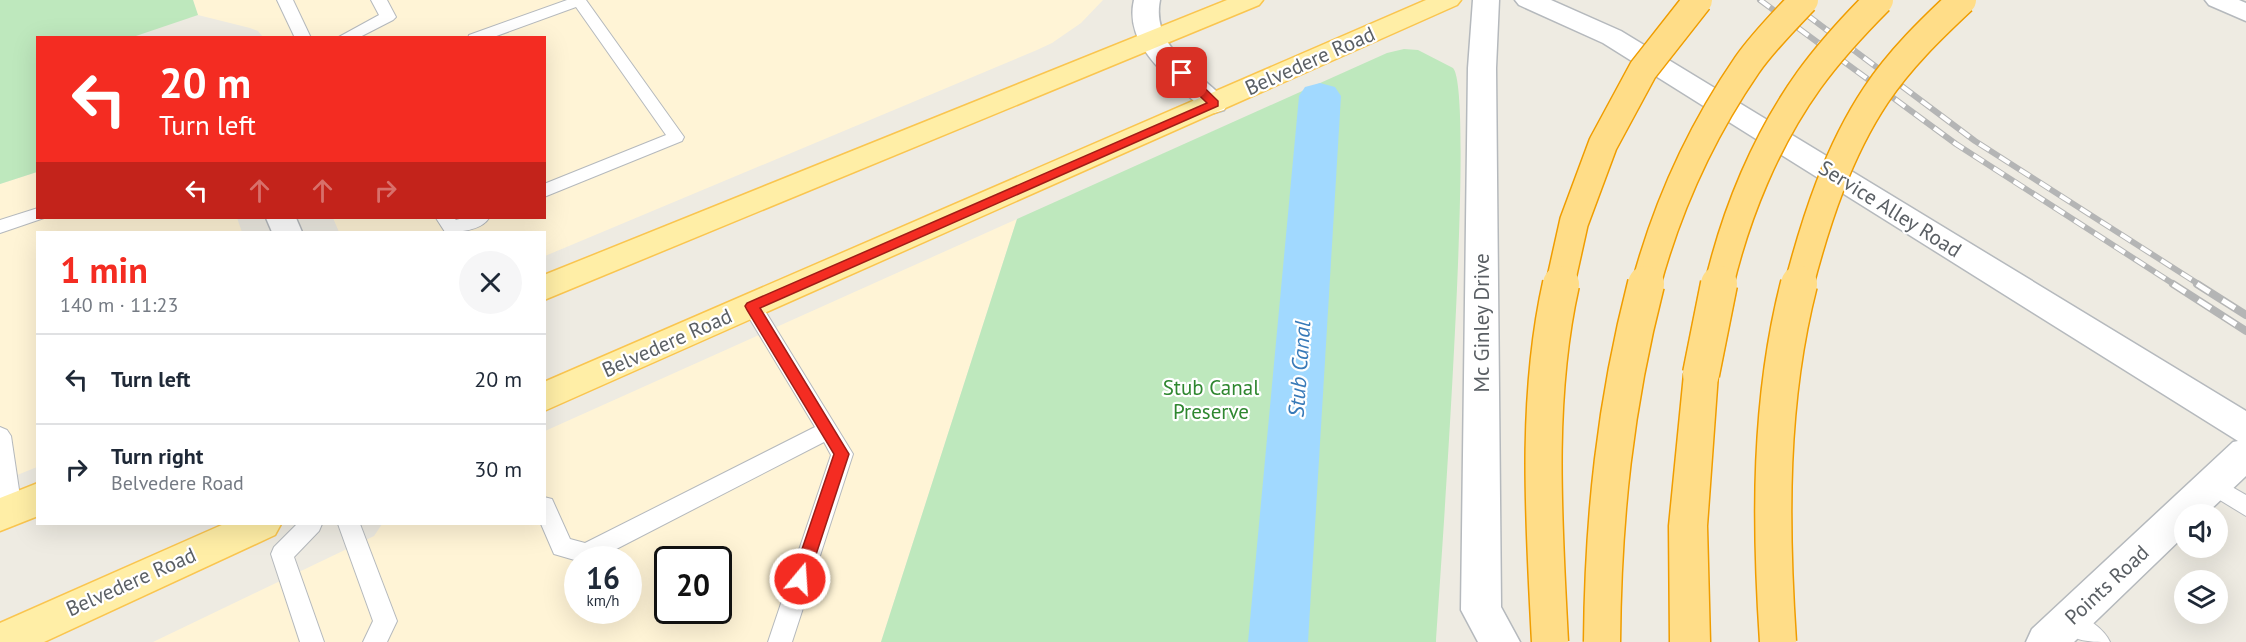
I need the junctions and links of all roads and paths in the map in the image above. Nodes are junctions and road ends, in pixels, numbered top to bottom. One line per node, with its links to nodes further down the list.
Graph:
1 (285, 0): 14 (lane)
2 (379, 0): 15 (lane)
3 (1147, 0): 17 (street)
4 (1250, 0): 17 (main road)
5 (1448, 0): 18 (main road, Belvedere Road)
6 (1486, 0): 43 (street, Mc Ginley Drive)
7 (1528, 0): 27 (street, Service Alley Road)
8 (1698, 0): 44 (highway, bridge)
9 (1804, 0): 45 (highway, bridge)
10 (1879, 0): 46 (highway, bridge)
11 (1962, 0): 47 (highway, bridge)
12 (2218, 0): 13 (street)
13 (2246, 13)
14 (302, 36)
15 (348, 36)
16 (481, 36): 19 (lane)
17 (1152, 40): 18 (street); 24 (main road)
18 (1214, 104): 25 (main road, Belvedere Road)
19 (546, 190)
20 (36, 215): 23 (lane)
21 (446, 219): 22 (lane)
22 (477, 219)
23 (0, 227)
24 (546, 287)
25 (752, 306): 26 (main road, Belvedere Road); 28 (lane)
26 (546, 396)
27 (2246, 429)
28 (827, 431): 34 (lane); 42 (lane)
29 (0, 436): 33 (lane)
30 (2246, 453): 31 (street, Points Road)
31 (2213, 485): 32 (lane); 38 (street, Points Road)
32 (2246, 507)
33 (16, 508)
34 (546, 511)
35 (260, 525): 39 (main road, Belvedere Road)
36 (310, 525): 40 (lane)
37 (349, 525): 41 (lane)
38 (2071, 635)
39 (1, 642)
40 (312, 642)
41 (375, 642)
42 (780, 642)
43 (1500, 642)
44 (1550, 642)
45 (1602, 642)
46 (1690, 642)
47 (1778, 642)

